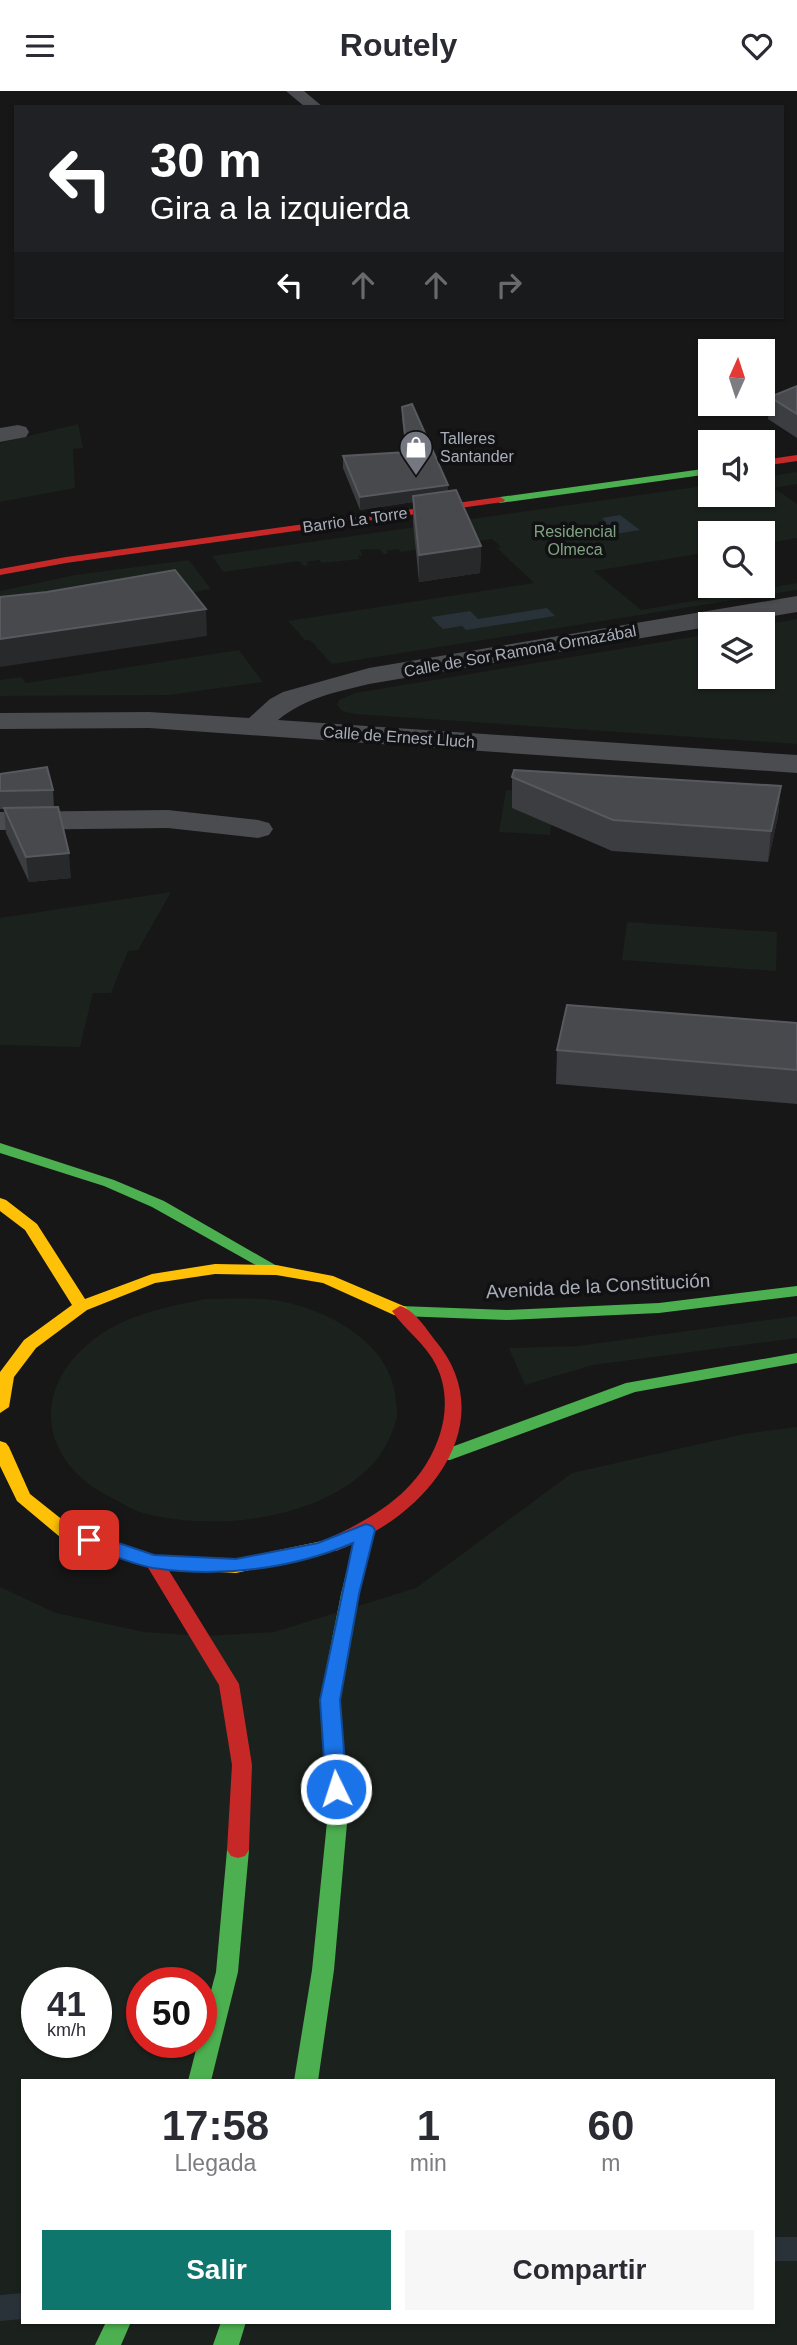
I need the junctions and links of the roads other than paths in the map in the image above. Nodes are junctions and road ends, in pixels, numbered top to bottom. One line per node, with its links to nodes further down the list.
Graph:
1 (295, 91): 2 (street)
2 (312, 105)
3 (797, 458): 4 (main road)
4 (775, 461)
5 (698, 473): 6 (main road, Barrio La Torre)
6 (0, 572)
7 (797, 604): 9 (street, Calle de Sor Ramona Ormazábal)
8 (0, 721): 9 (street, Calle de Ernest Lluch)
9 (257, 727): 10 (street, Calle de Ernest Lluch)
10 (797, 764)
11 (0, 821): 12 (street)
12 (258, 829)
13 (0, 1148): 15 (main road)
14 (0, 1203): 17 (main road)
15 (276, 1271): 17 (main road); 18 (main road)
16 (797, 1291): 18 (main road, Avenida de la Constitución)
17 (81, 1306): 20 (main road)
18 (400, 1311): 23 (main road)
19 (797, 1359): 23 (main road)
20 (3, 1377): 21 (main road)
21 (0, 1407)
22 (0, 1447): 24 (main road)
23 (444, 1456): 26 (main road)
24 (23, 1497): 25 (main road); 27 (main road)
25 (0, 1498)
26 (366, 1530): 27 (main road); 29 (main road)
27 (153, 1561): 28 (main road)
28 (200, 2079)
29 (306, 2079)
30 (118, 2324): 32 (main road)
31 (233, 2324): 33 (main road)
32 (108, 2345)
33 (226, 2345)

